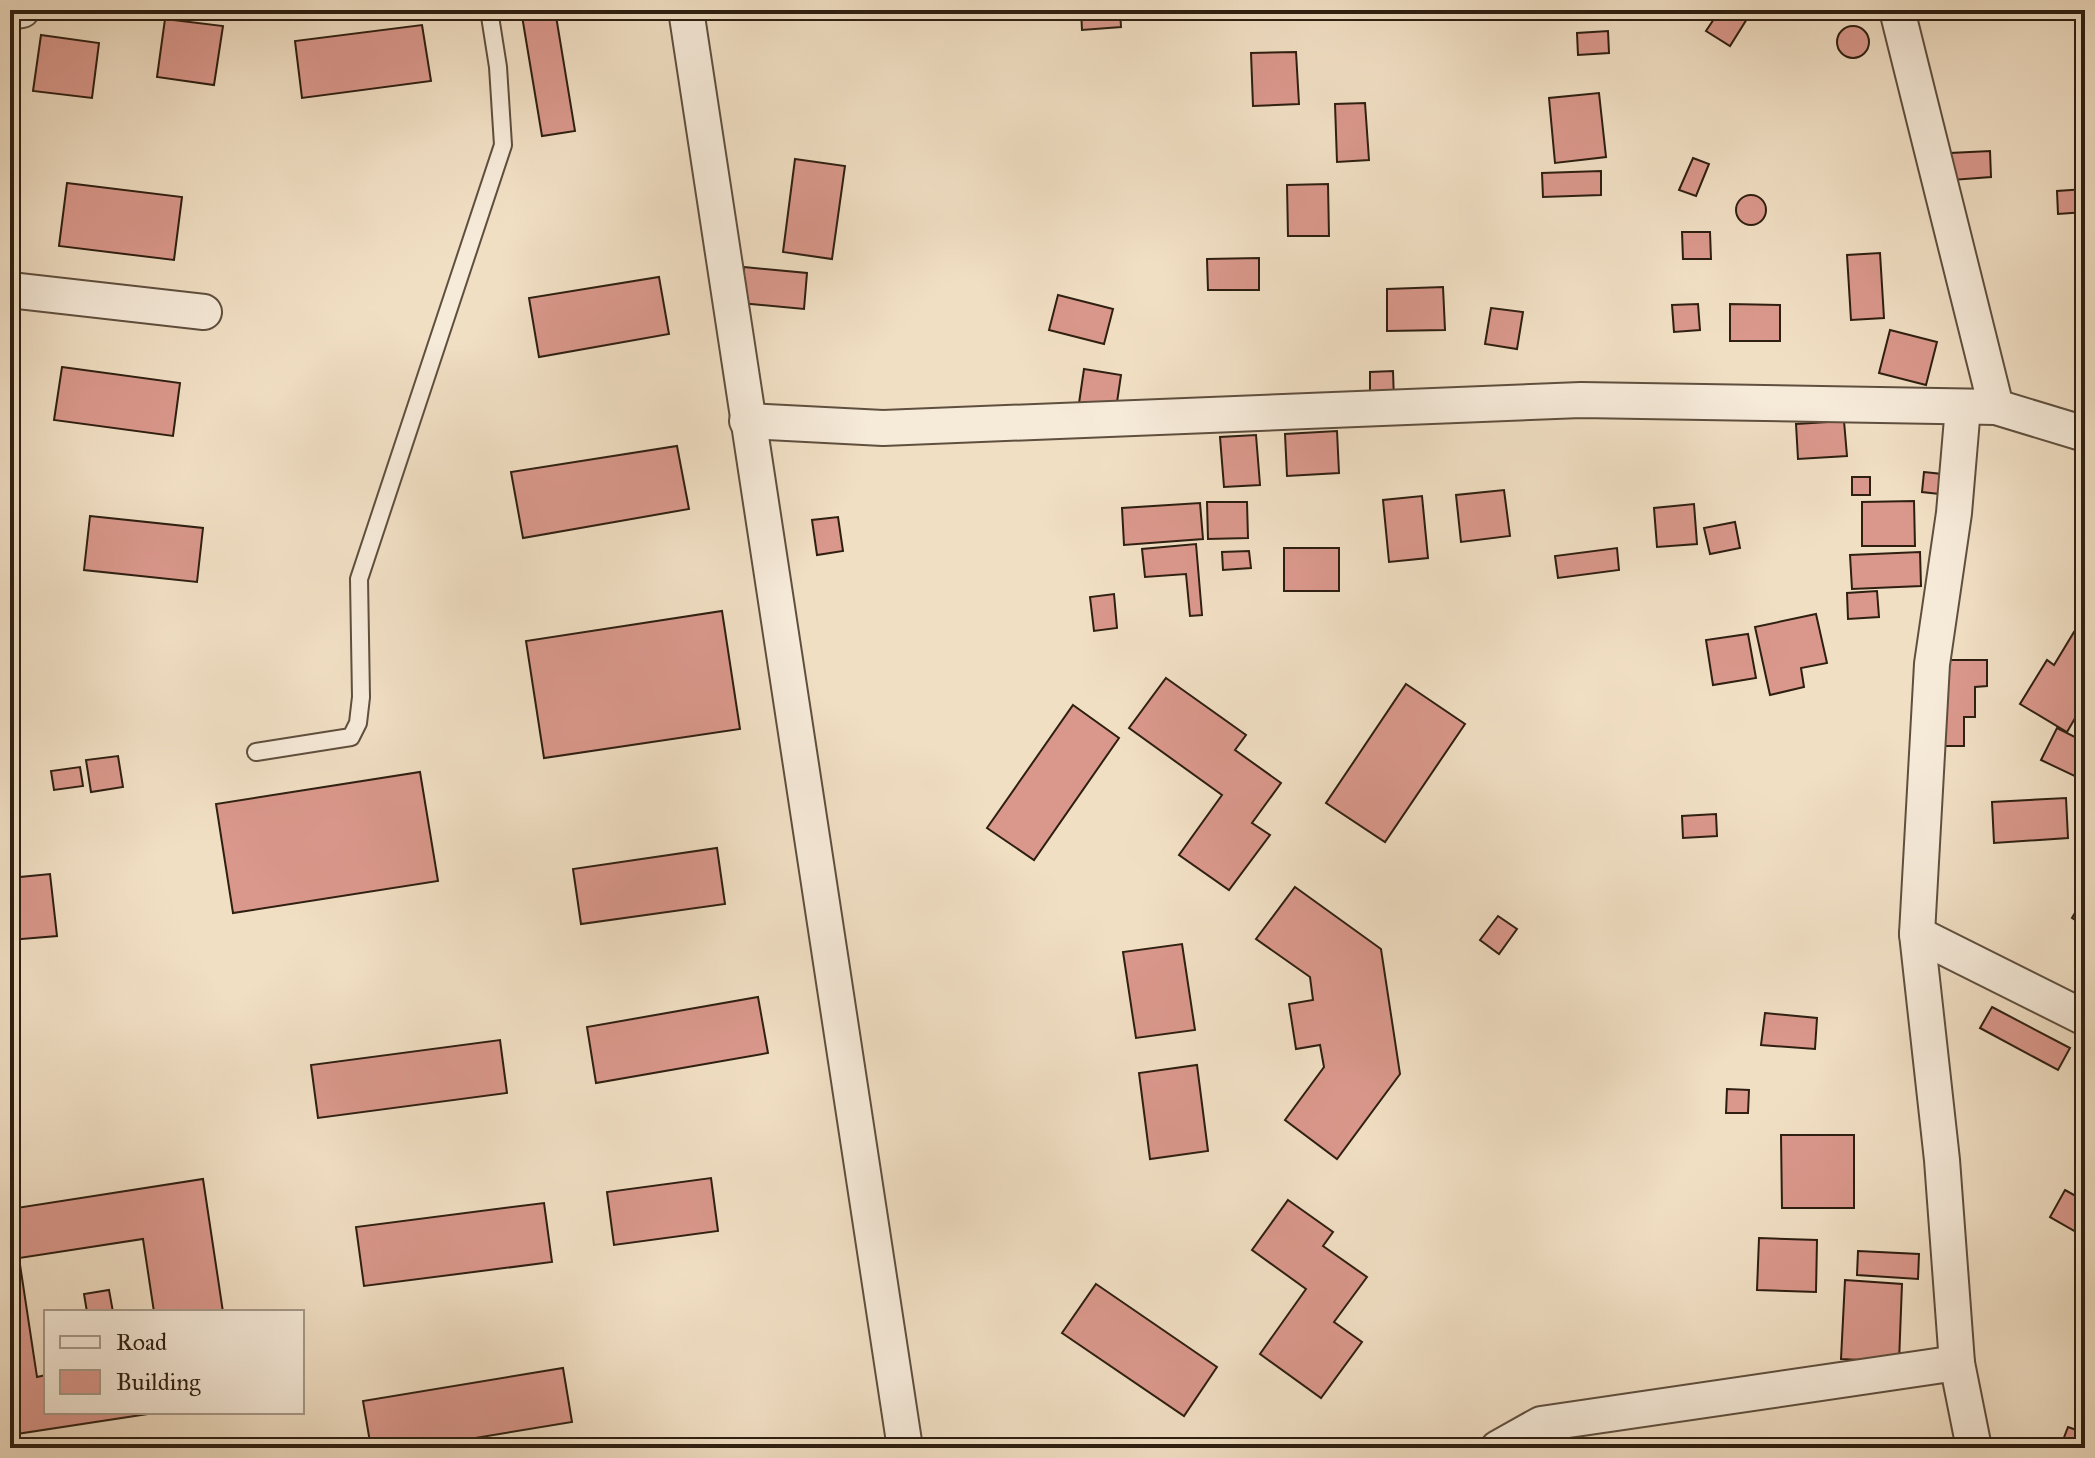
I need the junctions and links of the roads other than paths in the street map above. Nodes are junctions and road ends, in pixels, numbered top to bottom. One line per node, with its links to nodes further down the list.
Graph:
1 (22, 10): 5 (street)
2 (489, 10): 11 (lane)
3 (686, 10): 9 (street)
4 (1904, 11): 8 (street)
5 (10, 12)
6 (10, 290): 7 (street)
7 (204, 312)
8 (1980, 407): 9 (street); 10 (street); 12 (street)
9 (747, 421): 15 (street)
10 (2085, 434)
11 (256, 752)
12 (1917, 934): 13 (street); 14 (street)
13 (2085, 1018)
14 (1957, 1363): 16 (street); 17 (street)
15 (905, 1448)
16 (1498, 1448)
17 (1974, 1448)

